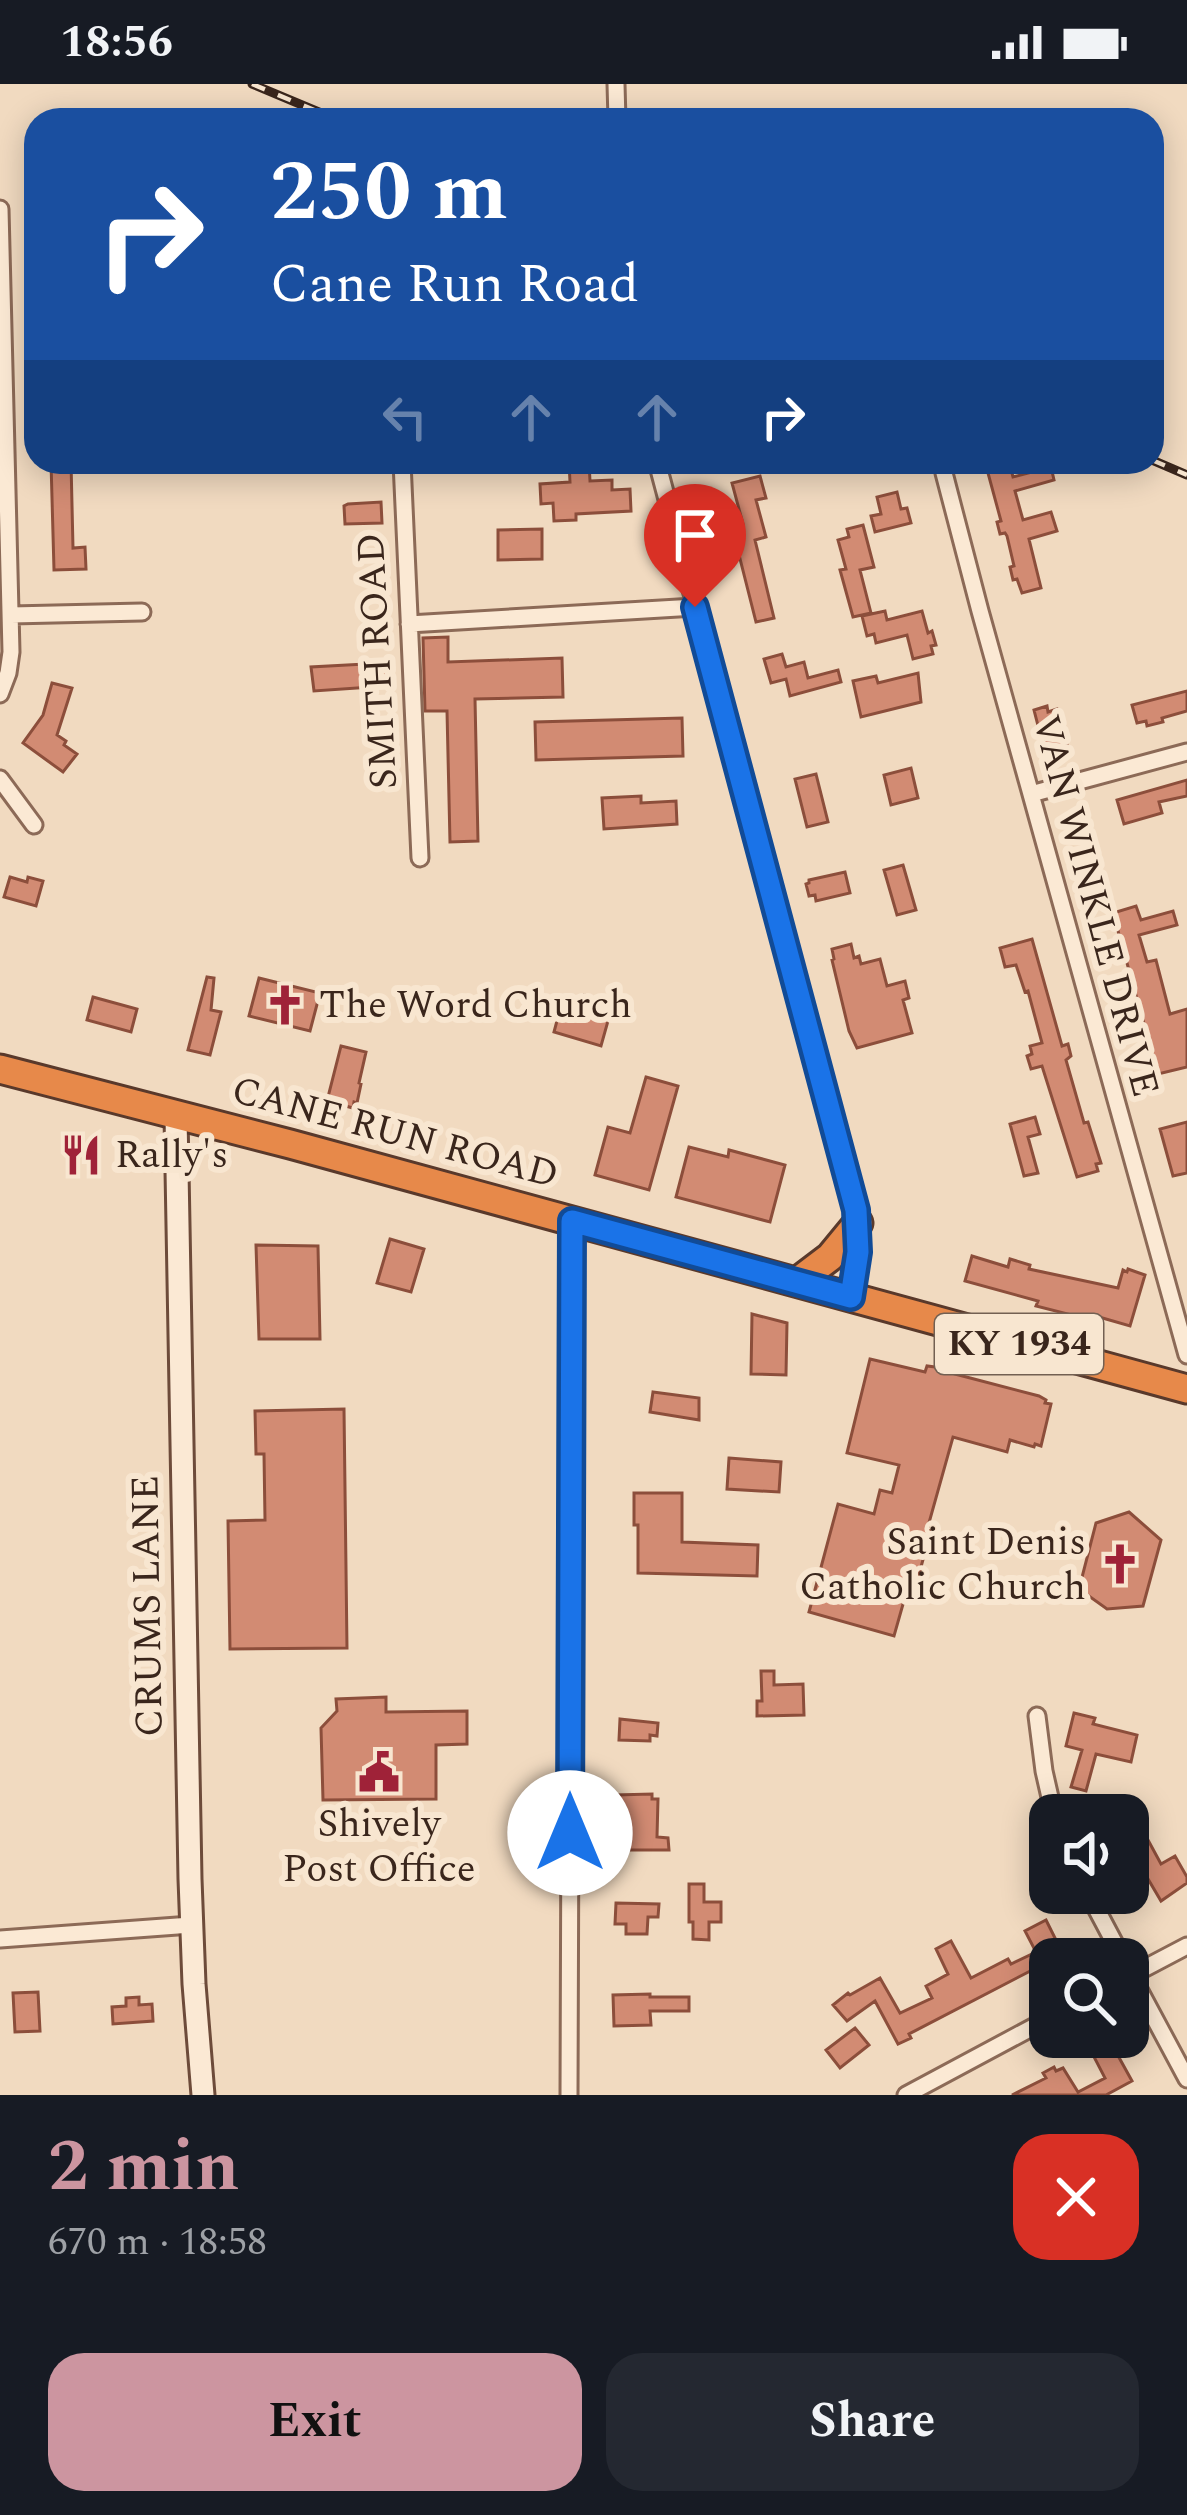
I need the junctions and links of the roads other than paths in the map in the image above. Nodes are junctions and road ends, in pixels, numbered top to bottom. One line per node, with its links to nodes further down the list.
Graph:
1 (0, 209): 7 (street)
2 (403, 474): 8 (street, SMITH ROAD)
3 (660, 474): 5 (street)
4 (944, 474): 12 (street, VAN WINKLE DRIVE)
5 (695, 607): 8 (street); 18 (street)
6 (142, 612): 7 (street)
7 (11, 615): 9 (street)
8 (409, 623): 14 (street, SMITH ROAD)
9 (0, 694)
10 (1187, 752): 12 (street)
11 (0, 779): 13 (street)
12 (1030, 794): 21 (street, VAN WINKLE DRIVE)
13 (34, 825)
14 (420, 857)
15 (0, 1069): 16 (highway, CANE RUN ROAD / KY 1934)
16 (176, 1116): 17 (highway, CANE RUN ROAD / KY 1934); 25 (main road, CRUMS LANE)
17 (572, 1221): 19 (highway, CANE RUN ROAD / KY 1934); 33 (street)
18 (858, 1223): 19 (highway); 20 (street)
19 (796, 1282): 20 (highway, CANE RUN ROAD / KY 1934)
20 (851, 1297): 22 (highway, CANE RUN ROAD / KY 1934)
21 (1187, 1355)
22 (1187, 1389)
23 (1036, 1716): 24 (street)
24 (1049, 1794)
25 (191, 1925): 26 (street); 32 (main road, CRUMS LANE)
26 (0, 1939)
27 (1187, 1946): 28 (street)
28 (1149, 1964)
29 (1149, 2010): 31 (street)
30 (1029, 2029): 34 (street)
31 (1187, 2079)
32 (203, 2095)
33 (569, 2095)
34 (906, 2095)

